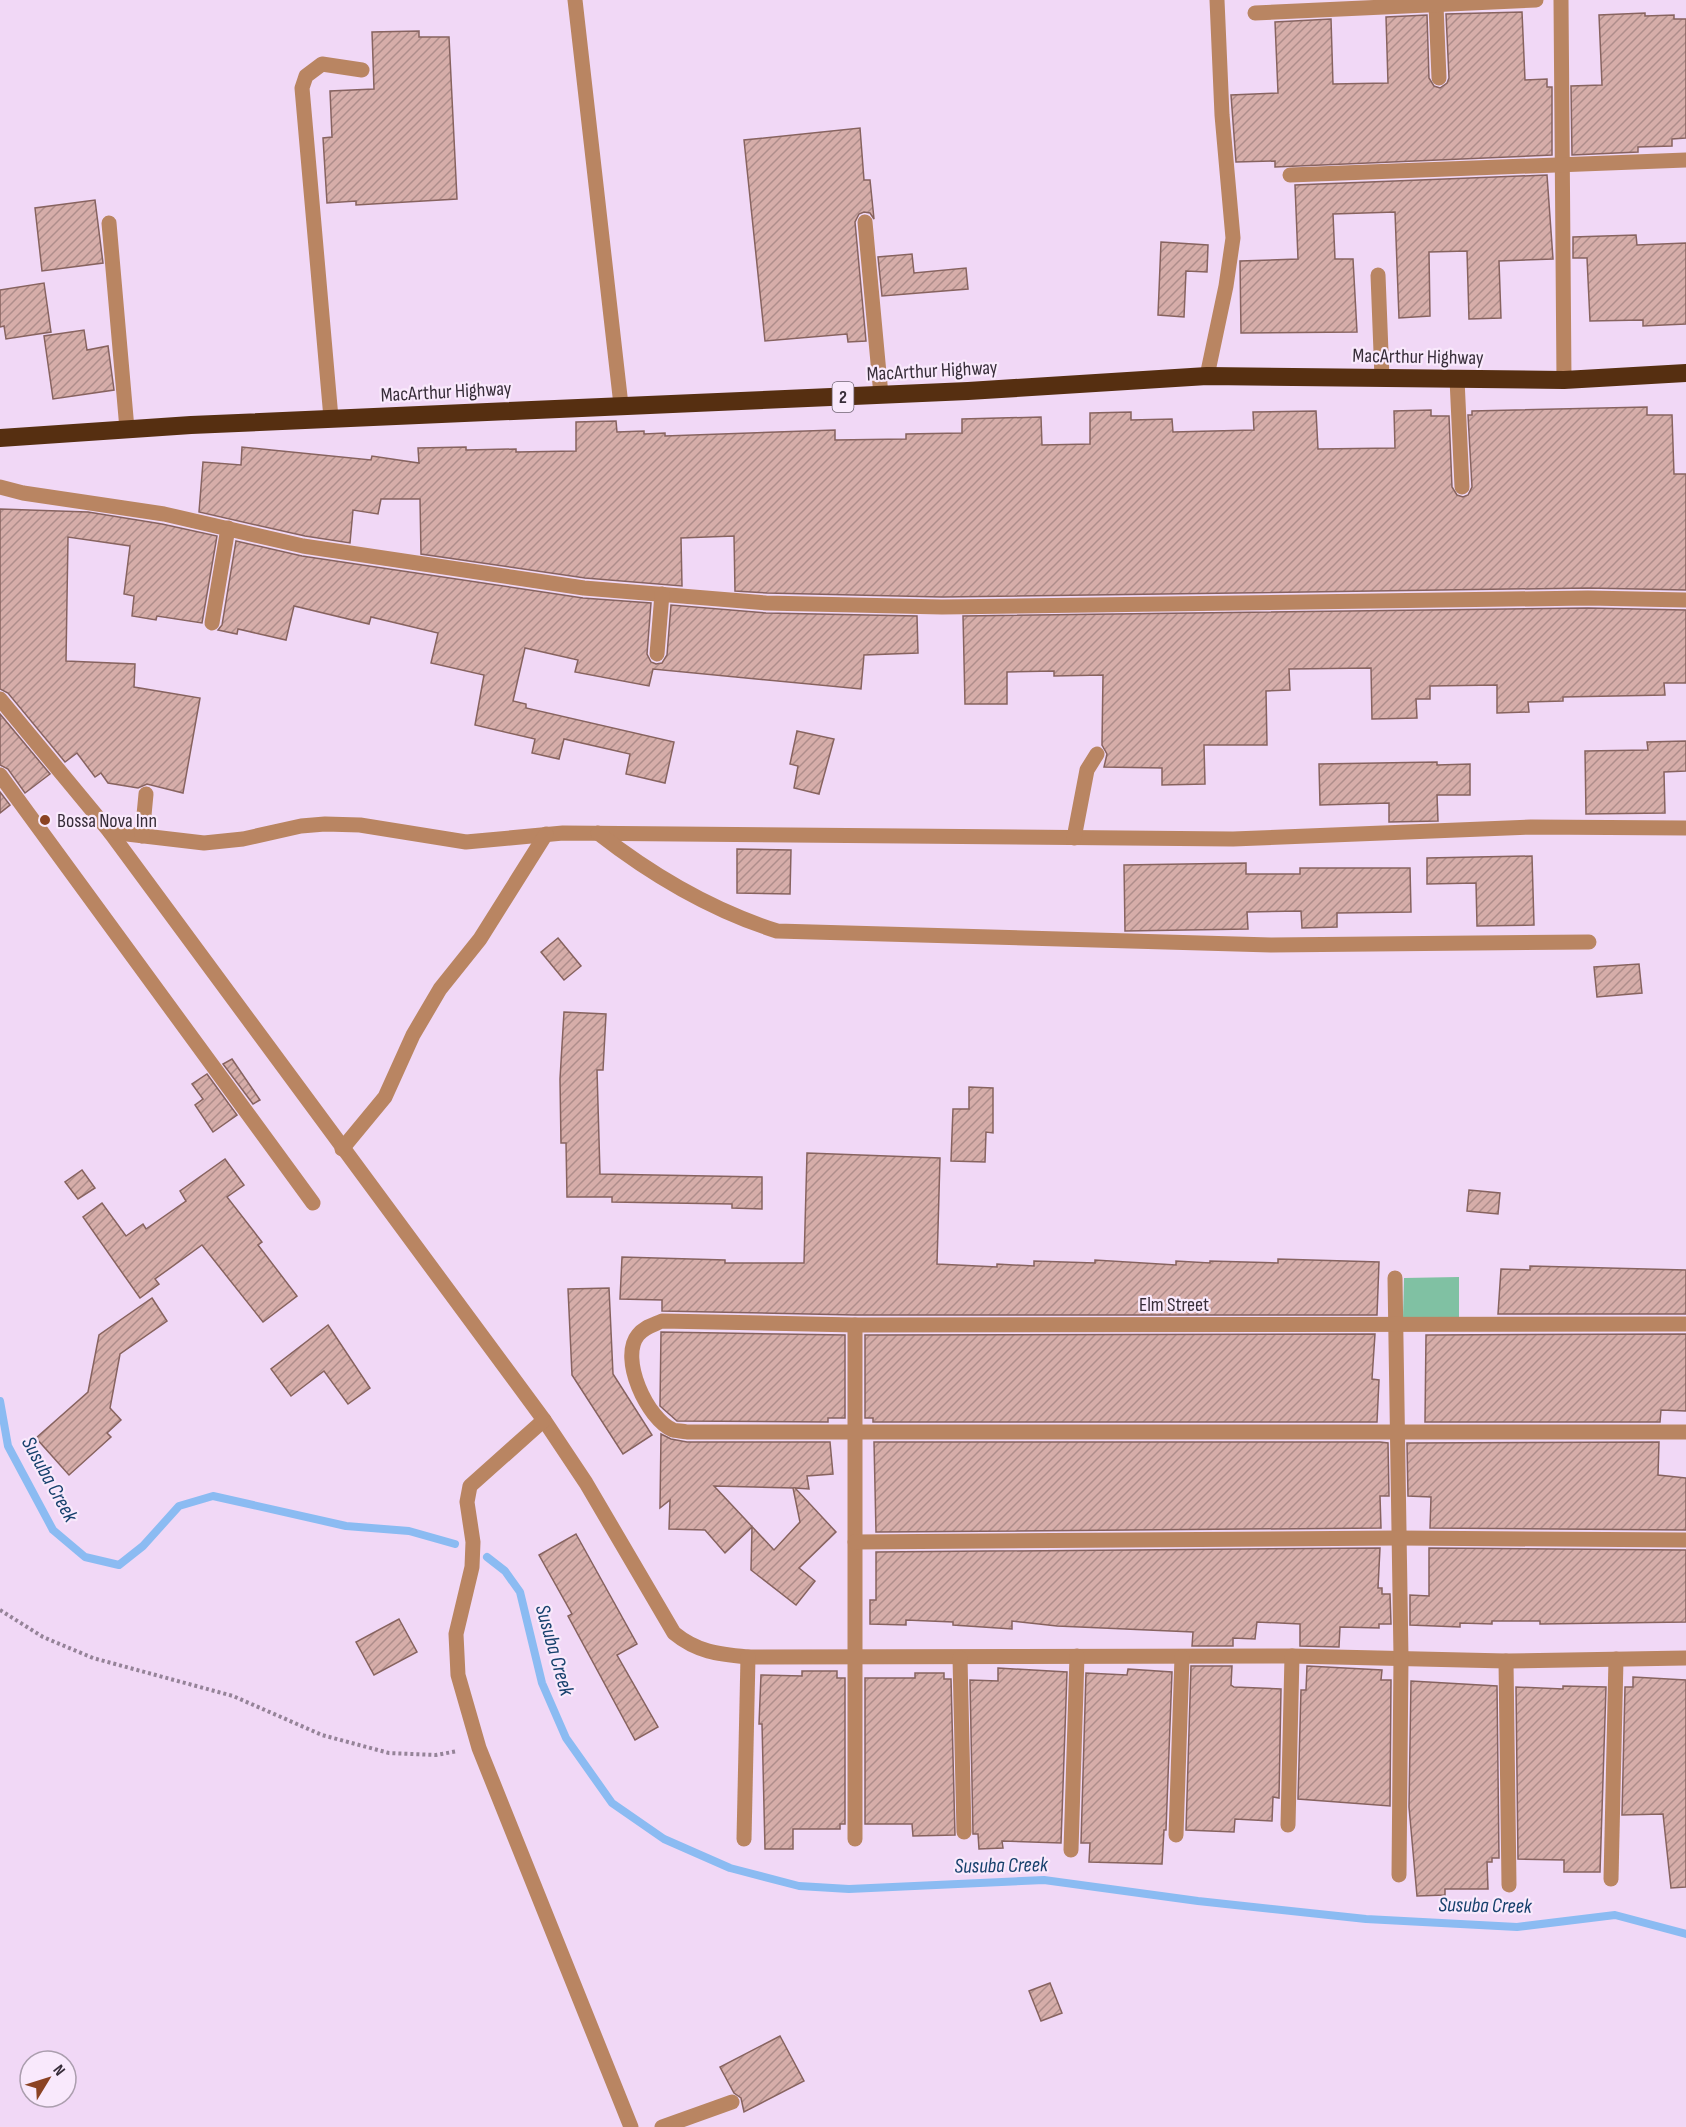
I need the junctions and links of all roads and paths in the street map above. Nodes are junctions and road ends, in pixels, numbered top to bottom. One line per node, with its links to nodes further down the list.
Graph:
1 (575, 0): 21 (street)
2 (1217, 0): 16 (street)
3 (1536, 0): 5 (street)
4 (1561, 0): 10 (street)
5 (1436, 4): 6 (street); 8 (street)
6 (1256, 13)
7 (362, 70): 22 (street)
8 (1439, 78)
9 (1686, 160): 10 (street)
10 (1562, 163): 11 (street); 19 (street)
11 (1290, 175)
12 (865, 222): 20 (street)
13 (109, 223): 23 (street)
14 (1378, 275): 17 (street)
15 (1686, 373): 19 (highway, MacArthur Highway / 2)
16 (1207, 376): 17 (highway, MacArthur Highway / 2); 20 (highway, MacArthur Highway / 2)
17 (1382, 378): 18 (highway, MacArthur Highway / 2)
18 (1457, 379): 19 (highway, MacArthur Highway / 2); 26 (street)
19 (1564, 380)
20 (881, 395): 21 (highway, MacArthur Highway / 2)
21 (621, 405): 22 (highway, MacArthur Highway / 2)
22 (331, 418): 23 (highway, MacArthur Highway / 2)
23 (127, 429): 24 (highway, MacArthur Highway / 2)
24 (0, 438)
25 (0, 487): 27 (street)
26 (1462, 487)
27 (228, 528): 28 (street); 30 (street)
28 (662, 594): 29 (street); 31 (street)
29 (1686, 600)
30 (212, 623)
31 (657, 654)
32 (0, 699): 37 (street)
33 (1097, 754): 41 (street)
34 (0, 775): 44 (street)
35 (146, 794): 40 (street)
36 (1686, 828): 41 (street)
37 (110, 832): 40 (street); 43 (street)
38 (598, 833): 39 (street); 41 (street); 42 (street)
39 (546, 834): 40 (street); 43 (street)
40 (141, 836)
41 (1074, 838)
42 (1589, 942)
43 (342, 1149): 49 (street)
44 (313, 1203)
45 (1395, 1278): 48 (street)
46 (1686, 1324): 48 (street, Elm Street)
47 (855, 1325): 48 (street, Elm Street); 51 (street); 51 (street, Elm Street)
48 (1394, 1326): 50 (street)
49 (544, 1420): 60 (street); 67 (street)
50 (1396, 1430): 51 (street); 52 (street); 53 (street)
51 (855, 1432): 55 (street)
52 (1686, 1432)
53 (1398, 1538): 54 (street); 55 (street); 62 (street)
54 (1686, 1540)
55 (855, 1542): 57 (street)
56 (0, 1610): 67 (path)
57 (853, 1655): 60 (street); 63 (street); 72 (street)
58 (1077, 1656): 61 (street); 63 (street); 73 (street)
59 (1292, 1656): 61 (street); 62 (street); 68 (street)
60 (748, 1657): 71 (street)
61 (1182, 1657): 70 (street)
62 (1401, 1657): 66 (street); 74 (street)
63 (960, 1658): 69 (street)
64 (1686, 1658): 65 (street)
65 (1616, 1659): 66 (street); 75 (street)
66 (1506, 1661): 76 (street)
67 (479, 1748): 78 (street)
68 (1288, 1825)
69 (964, 1832)
70 (1176, 1836)
71 (744, 1839)
72 (855, 1839)
73 (1071, 1850)
74 (1399, 1875)
75 (1611, 1879)
76 (1509, 1885)
77 (732, 2102): 79 (street)
78 (631, 2127)
79 (663, 2127)

